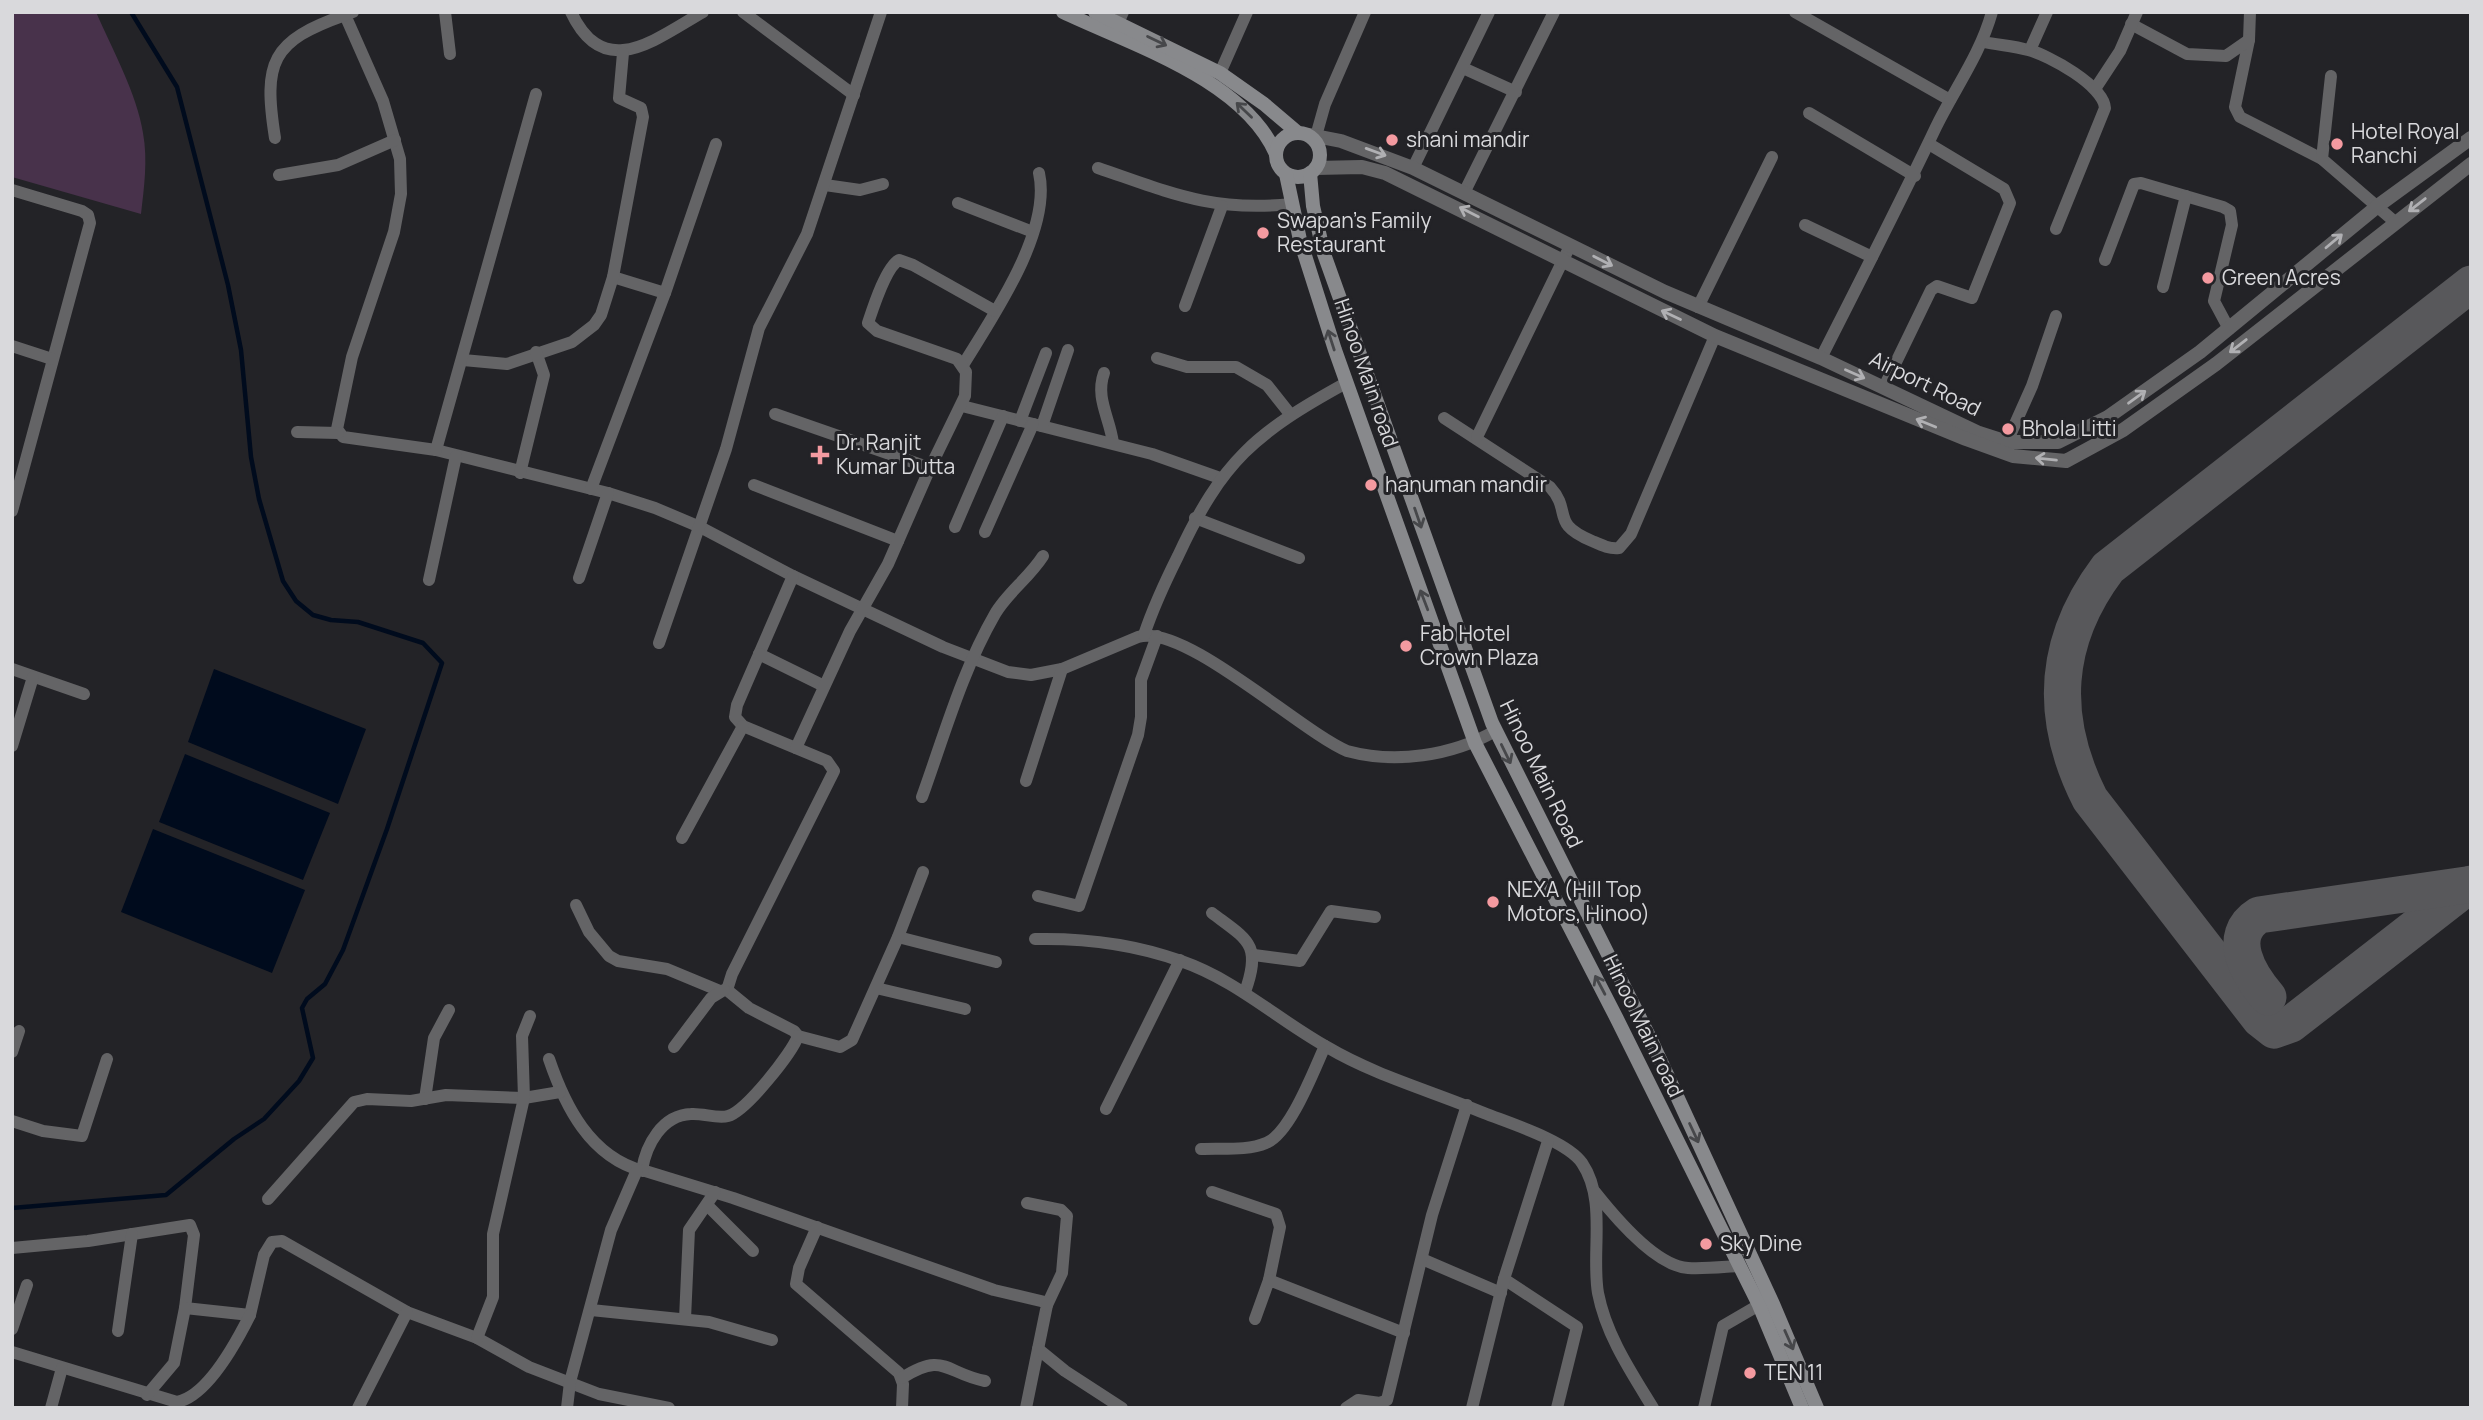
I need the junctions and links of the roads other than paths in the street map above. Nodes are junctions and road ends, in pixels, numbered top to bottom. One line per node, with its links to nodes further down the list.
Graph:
1 (445, 12): 23 (street)
2 (571, 12): 22 (street)
3 (703, 12): 22 (street)
4 (743, 12): 30 (street)
5 (881, 12): 30 (street)
6 (1063, 12): 39 (main road, one-way to 6)
7 (1095, 12): 17 (main road)
8 (1247, 12): 25 (street)
9 (1366, 12): 33 (street)
10 (1489, 12): 24 (street)
11 (1554, 12): 28 (street)
12 (1795, 12): 31 (street)
13 (1992, 12): 20 (street)
14 (2047, 12): 21 (street)
15 (2250, 12): 19 (street)
16 (347, 13): 34 (street); 36 (street)
17 (1120, 18): 25 (main road, one-way to 25)
18 (2134, 18): 19 (street); 27 (street)
19 (2249, 40): 41 (street)
20 (1984, 42): 21 (street); 31 (street)
21 (2030, 50): 27 (street)
22 (623, 53): 67 (street)
23 (450, 54)
24 (1464, 68): 28 (street); 44 (street)
25 (1220, 73): 33 (main road)
26 (2331, 76): 41 (street)
27 (2095, 89): 61 (street)
28 (1516, 92): 53 (street)
29 (536, 94): 83 (street)
30 (854, 95): 51 (street)
31 (1951, 100): 38 (street)
32 (1809, 113): 49 (street)
33 (1308, 135): 39 (main road); 44 (street, Airport Road, one-way to 44); 45 (main road)
34 (275, 138)
35 (2471, 138): 57 (street, Airport Road)
36 (395, 140): 48 (street); 95 (street)
37 (716, 144): 69 (street)
38 (1928, 144): 49 (street); 87 (street)
39 (1276, 154): 47 (main road)
40 (1772, 158): 71 (street)
41 (2322, 159): 57 (street)
42 (2471, 164): 59 (street, Airport Road, one-way to 59)
43 (1098, 168): 58 (street)
44 (1413, 168): 53 (street, Airport Road)
45 (1313, 171): 47 (main road); 66 (street, Airport Road, one-way to 45); 129 (main road, Hinoo Main Road, one-way to 129)
46 (1039, 173): 62 (street)
47 (1286, 174): 56 (main road, Hinoo Main road)
48 (279, 175)
49 (1914, 176): 64 (street)
50 (883, 184): 51 (street)
51 (825, 185): 109 (street)
52 (12, 190): 82 (street)
53 (1465, 191): 63 (street, Airport Road)
54 (2186, 196): 65 (street); 68 (street); 74 (street)
55 (958, 203): 62 (street)
56 (1291, 204): 58 (street); 86 (main road, Hinoo Main road, one-way to 56)
57 (2379, 205): 59 (street); 74 (street, Airport Road, one-way to 57)
58 (1222, 206): 70 (street)
59 (2395, 222): 75 (street, Airport Road, one-way to 75)
60 (1805, 225): 64 (street)
61 (2056, 229)
62 (1033, 232): 72 (street)
63 (1571, 245): 66 (street); 71 (street, Airport Road, one-way to 71)
64 (1872, 257): 81 (street)
65 (2105, 260)
66 (1562, 261): 75 (street, Airport Road, one-way to 66); 96 (street)
67 (613, 277): 69 (street); 78 (street)
68 (2163, 287)
69 (665, 293): 105 (street)
70 (1185, 306)
71 (1698, 307): 81 (street, Airport Road)
72 (995, 311): 84 (street); 84 (street)
73 (2056, 316): 97 (street)
74 (2229, 329): 97 (street, Airport Road, one-way to 74)
75 (1715, 335): 96 (street)
76 (12, 346): 82 (street)
77 (1069, 350): 93 (street)
78 (536, 352): 83 (street); 102 (street)
79 (1045, 353): 93 (street)
80 (1157, 358): 90 (street)
81 (1821, 358): 87 (street, Airport Road, one-way to 87)
82 (52, 359): 107 (street)
83 (463, 360): 99 (street)
84 (963, 365): 88 (street)
85 (1104, 373): 98 (street)
86 (1346, 383): 90 (street); 130 (main road, Hinoo Main road, one-way to 86)
87 (1884, 387): 97 (street, Airport Road)
88 (962, 406): 91 (street); 101 (street)
89 (775, 414): 101 (street)
90 (1290, 414): 103 (street)
91 (1003, 416): 93 (street); 110 (street)
92 (1444, 418): 96 (street)
93 (1032, 424): 98 (street); 111 (street)
94 (297, 432): 95 (street)
95 (338, 433): 99 (street)
96 (1477, 437)
97 (2007, 442)
98 (1113, 443): 103 (street)
99 (436, 450): 100 (street)
100 (456, 456): 102 (street); 117 (street)
101 (930, 468): 112 (street)
102 (520, 472): 105 (street)
103 (1220, 478): 108 (street)
104 (754, 485): 112 (street)
105 (591, 489): 106 (street)
106 (608, 493): 109 (street); 116 (street)
107 (12, 511)
108 (1195, 518): 114 (street); 119 (street)
109 (700, 527): 115 (street); 120 (street)
110 (955, 527)
111 (985, 532)
112 (898, 541): 118 (street)
113 (1043, 556): 122 (street)
114 (1299, 558)
115 (793, 576): 118 (street); 121 (street)
116 (579, 578)
117 (429, 580)
118 (862, 608): 122 (street); 126 (street)
119 (1151, 636): 124 (street); 130 (street); 137 (street)
120 (659, 643)
121 (759, 654): 126 (street); 128 (street)
122 (971, 660): 124 (street); 134 (street)
123 (12, 669): 125 (street)
124 (1062, 669): 133 (street)
125 (33, 677): 127 (street); 131 (street)
126 (824, 686): 132 (street)
127 (84, 694)
128 (743, 726): 132 (street); 135 (street)
129 (1495, 731): 130 (street); 218 (main road, Hinoo Main Road, one-way to 218)
130 (1475, 743): 179 (main road, Hinoo Main road, one-way to 130)
131 (12, 746)
132 (796, 748): 147 (street)
133 (1026, 781)
134 (922, 797)
135 (682, 838)
136 (923, 872): 141 (street)
137 (1038, 895)
138 (576, 905): 147 (street)
139 (1212, 914): 143 (street)
140 (1375, 916): 143 (street)
141 (898, 937): 145 (street); 146 (street)
142 (1035, 939): 144 (street)
143 (1254, 955): 148 (street)
144 (1180, 960): 148 (street); 163 (street)
145 (996, 962)
146 (876, 988): 149 (street); 153 (street)
147 (724, 990): 153 (street); 155 (street)
148 (1245, 992): 154 (street)
149 (965, 1009)
150 (449, 1010): 161 (street)
151 (530, 1016): 160 (street)
152 (19, 1031): 156 (street)
153 (799, 1036): 167 (street)
154 (1325, 1046): 162 (street); 166 (street)
155 (674, 1047)
156 (12, 1052)
157 (107, 1059): 164 (street)
158 (549, 1059): 159 (street)
159 (560, 1092): 160 (street); 167 (street)
160 (524, 1098): 161 (street); 195 (street)
161 (425, 1099): 171 (street)
162 (1467, 1105): 165 (street); 178 (street)
163 (1106, 1110)
164 (12, 1121)
165 (1548, 1140): 170 (street); 180 (street)
166 (1201, 1149)
167 (640, 1171): 168 (street); 187 (street)
168 (715, 1192): 173 (street); 174 (street)
169 (1212, 1192): 181 (street)
170 (1595, 1192): 179 (street); 215 (street)
171 (268, 1199)
172 (1027, 1203): 184 (street)
173 (707, 1205): 177 (street); 190 (street)
174 (817, 1227): 184 (street); 200 (street)
175 (132, 1234): 176 (street); 186 (street); 193 (street)
176 (12, 1248)
177 (753, 1251)
178 (1422, 1259): 183 (street); 194 (street)
179 (1738, 1266): 185 (main road, Hinoo Main road)
180 (1504, 1279): 183 (street); 214 (street)
181 (1269, 1280): 191 (street); 194 (street)
182 (27, 1285): 192 (street)
183 (1501, 1293): 213 (street)
184 (1047, 1305): 197 (street)
185 (1759, 1305): 216 (street); 217 (main road, Hinoo Main road)
186 (185, 1308): 189 (street); 203 (street)
187 (592, 1310): 190 (street); 202 (street)
188 (407, 1312): 189 (street); 195 (street); 206 (street)
189 (250, 1315): 204 (street)
190 (685, 1319): 196 (street)
191 (1255, 1319)
192 (12, 1329)
193 (118, 1331)
194 (1404, 1333): 212 (street)
195 (477, 1338): 202 (street)
196 (772, 1340)
197 (1038, 1349): 210 (street); 211 (street)
198 (12, 1352): 199 (street)
199 (62, 1368): 203 (street); 205 (street)
200 (902, 1378): 201 (street); 209 (street)
201 (985, 1381)
202 (570, 1382): 207 (street); 208 (street)
203 (147, 1395): 204 (street)
204 (179, 1405)
205 (51, 1408)
206 (358, 1408)
207 (567, 1408)
208 (669, 1408)
209 (902, 1408)
210 (1026, 1408)
211 (1122, 1408)
212 (1346, 1408)
213 (1472, 1408)
214 (1557, 1408)
215 (1653, 1408)
216 (1704, 1408)
217 (1802, 1408)
218 (1817, 1408)

